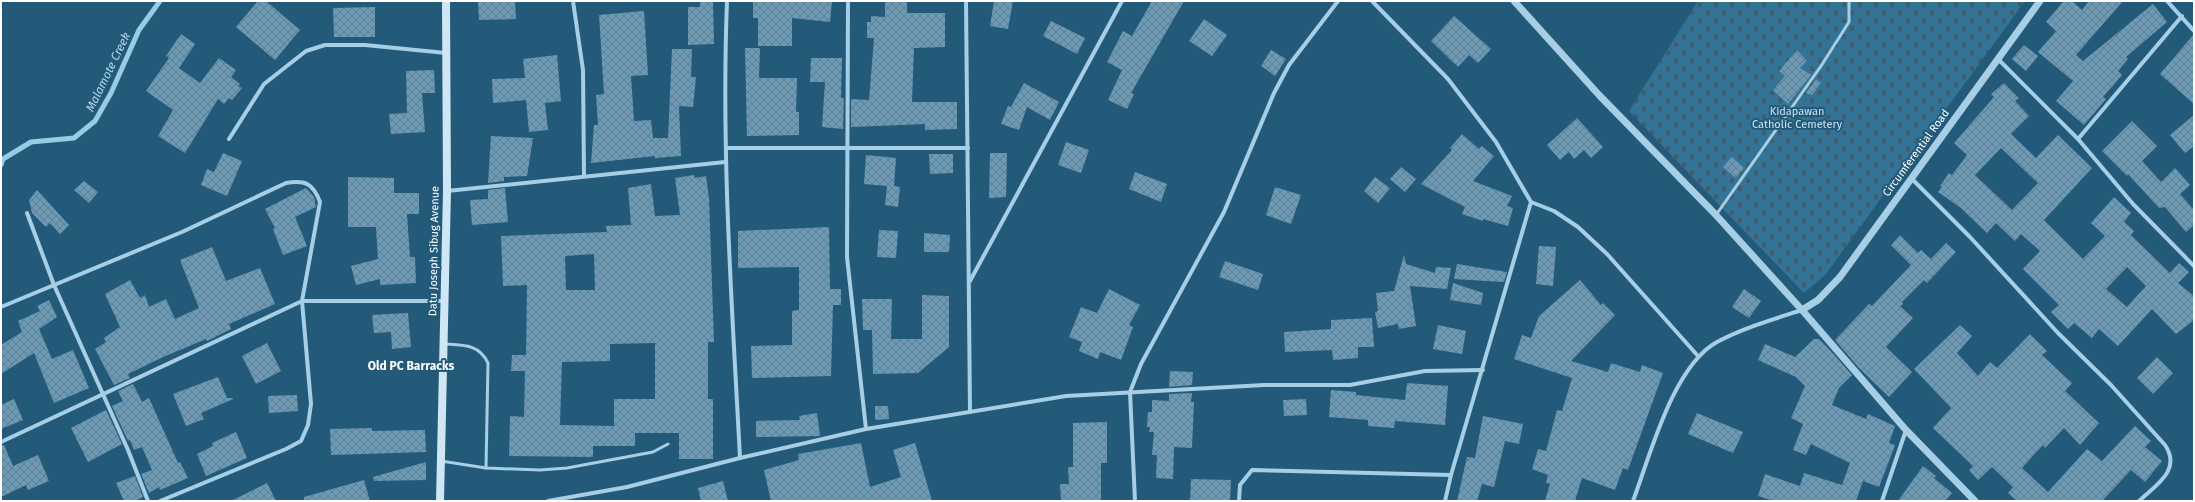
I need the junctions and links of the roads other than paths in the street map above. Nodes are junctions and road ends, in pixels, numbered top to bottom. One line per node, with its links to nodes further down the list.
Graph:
1 (446, 1): 15 (main road, Datu Joseph Sibug Avenue)
2 (573, 1): 23 (street)
3 (727, 1): 19 (street)
4 (848, 1): 21 (street)
5 (966, 1): 20 (street)
6 (1122, 1): 30 (street)
7 (1338, 1): 39 (street)
8 (1372, 1): 26 (street)
9 (1514, 1): 28 (street)
10 (1849, 1): 28 (lane)
11 (2040, 1): 16 (street, Circumferential Road)
12 (2167, 1): 13 (street)
13 (2182, 16): 14 (street); 18 (street)
14 (2194, 31)
15 (446, 53): 17 (street); 25 (main road, Datu Joseph Sibug Avenue)
16 (1998, 59): 18 (street); 24 (street, Circumferential Road)
17 (229, 139)
18 (2078, 139): 29 (street)
19 (726, 148): 21 (street); 22 (street)
20 (968, 148): 21 (street); 30 (street)
21 (847, 149): 42 (street)
22 (725, 162): 23 (street); 46 (street)
23 (584, 176): 25 (street)
24 (1912, 178): 35 (street, Circumferential Road); 60 (street)
25 (447, 191): 32 (main road, Datu Joseph Sibug Avenue)
26 (1531, 202): 37 (street); 38 (street)
27 (27, 213): 31 (street)
28 (1716, 215): 35 (street)
29 (2194, 266)
30 (970, 282): 41 (street)
31 (54, 285): 33 (street); 34 (street); 40 (street)
32 (444, 301): 33 (street); 36 (main road, Datu Joseph Sibug Avenue)
33 (302, 302): 40 (street); 51 (street)
34 (1, 307)
35 (1802, 310): 37 (street); 43 (street)
36 (443, 344): 47 (main road, Datu Joseph Sibug Avenue); 48 (lane)
37 (1698, 356): 57 (street)
38 (1483, 370): 39 (street); 49 (street)
39 (1130, 392): 41 (street); 54 (street)
40 (102, 394): 44 (street); 50 (street)
41 (970, 412): 42 (street)
42 (866, 429): 46 (street)
43 (1906, 430): 58 (street); 59 (street)
44 (1, 442)
45 (668, 444): 48 (lane)
46 (740, 458): 53 (street)
47 (441, 461): 48 (lane); 52 (main road, Datu Joseph Sibug Avenue)
48 (486, 468)
49 (1451, 475): 55 (street); 56 (street)
50 (148, 501)
51 (160, 501)
52 (440, 501)
53 (548, 501)
54 (1135, 501)
55 (1239, 501)
56 (1445, 501)
57 (1633, 501)
58 (1882, 501)
59 (1975, 501)
60 (2139, 501)

